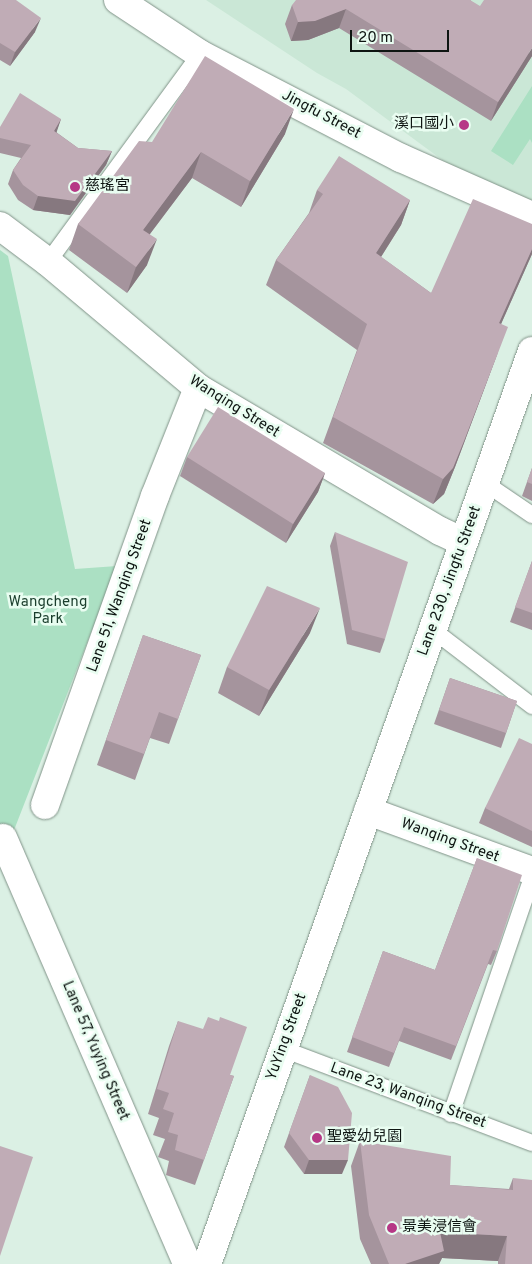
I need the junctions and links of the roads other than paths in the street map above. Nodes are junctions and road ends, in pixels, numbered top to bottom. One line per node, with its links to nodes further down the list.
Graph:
1 (125, 2): 2 (street, Jingfu Street)
2 (200, 54): 3 (street, Jingfu Street); 5 (lane)
3 (532, 216)
4 (0, 226): 5 (street, Wanqing Street)
5 (48, 262): 7 (street, Wanqing Street)
6 (532, 351): 8 (street, Lane 230, Jingfu Street)
7 (198, 388): 10 (street, Wanqing Street); 13 (street, Lane 51, Wanqing Street)
8 (485, 483): 9 (lane); 10 (street, Lane 230, Jingfu Street)
9 (532, 515)
10 (464, 542): 11 (street, Lane 230, Jingfu Street)
11 (433, 630): 12 (lane); 14 (street, Lane 230, Jingfu Street)
12 (532, 706)
13 (45, 805)
14 (368, 811): 16 (street, Wanqing Street); 18 (street, YuYing Street)
15 (3, 838): 21 (street, Lane 57, Yuying Street)
16 (532, 871)
17 (532, 877): 19 (lane)
18 (283, 1049): 19 (lane, Lane 23, Wanqing Street); 22 (street, YuYing Street)
19 (451, 1114): 20 (lane, Lane 23, Wanqing Street)
20 (532, 1142)
21 (187, 1264)
22 (207, 1264)

